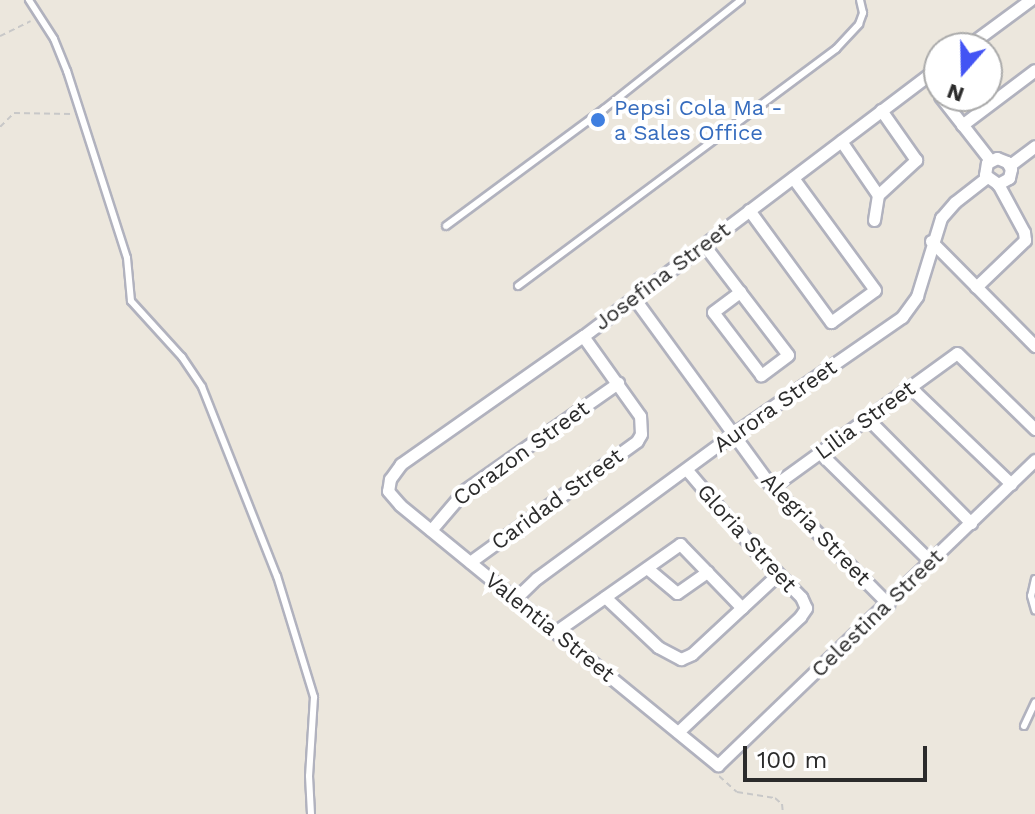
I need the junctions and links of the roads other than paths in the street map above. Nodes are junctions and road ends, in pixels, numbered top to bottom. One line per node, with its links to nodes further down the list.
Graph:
1 (29, 0): 58 (lane)
2 (741, 0): 20 (lane)
3 (860, 0): 23 (lane)
4 (1030, 0): 5 (street)
5 (987, 32)
6 (1035, 70): 10 (street)
7 (923, 78): 8 (street, Josefina Street)
8 (881, 110): 11 (street, Josefina Street); 17 (street)
9 (952, 112): 10 (street)
10 (962, 125): 13 (street)
11 (841, 141): 15 (street, Josefina Street); 17 (street)
12 (1035, 146): 14 (street)
13 (990, 160): 14 (street); 16 (street)
14 (1010, 165): 16 (street)
15 (793, 178): 18 (street, Josefina Street); 18 (street)
16 (992, 181): 21 (street, Aurora Street); 24 (street)
17 (878, 195): 19 (street)
18 (749, 210): 22 (street, Josefina Street)
19 (874, 220)
20 (446, 226)
21 (931, 241): 24 (street); 33 (street, Aurora Street)
22 (704, 245): 25 (street); 26 (street, Josefina Street)
23 (518, 286)
24 (976, 287): 28 (street)
25 (740, 292): 25 (street)
26 (634, 298): 27 (street, Josefina Street); 33 (street, Alegria Street)
27 (583, 336): 29 (street); 38 (street, Josefina Street)
28 (1035, 346)
29 (618, 383): 41 (street, Corazon Street); 42 (street, Caridad Street)
30 (910, 387): 31 (street, Lilia Street); 32 (street, Lilia Street); 37 (street)
31 (867, 418): 34 (street, Lilia Street); 40 (street)
32 (1035, 429)
33 (733, 434): 36 (street, Aurora Street); 39 (street, Alegria Street)
34 (819, 452): 39 (street, Lilia Street); 43 (street)
35 (1035, 460): 37 (street, Celestina Street)
36 (686, 469): 46 (street, Gloria Street); 49 (street, Aurora Street)
37 (1011, 484): 40 (street, Celestina Street)
38 (388, 486): 41 (street, Valentia Street)
39 (772, 487): 50 (street, Alegria Street)
40 (971, 523): 43 (street, Celestina Street)
41 (431, 530): 42 (street, Valentia Street)
42 (470, 562): 49 (street, Valentia Street)
43 (931, 562): 50 (street, Celestina Street)
44 (647, 568): 45 (street); 45 (street); 48 (street)
45 (707, 572): 51 (street)
46 (778, 574): 51 (street); 56 (street, Gloria Street)
47 (1035, 579): 52 (lane)
48 (605, 597): 51 (street); 53 (street)
49 (515, 599): 53 (street, Valentia Street)
50 (888, 604): 57 (street, Celestina Street)
51 (742, 608)
52 (1035, 610)
53 (555, 632): 56 (street, Valentia Street)
54 (1035, 702): 55 (lane)
55 (1024, 726)
56 (678, 732): 57 (street, Valentia Street)
57 (718, 765)
58 (311, 814)

